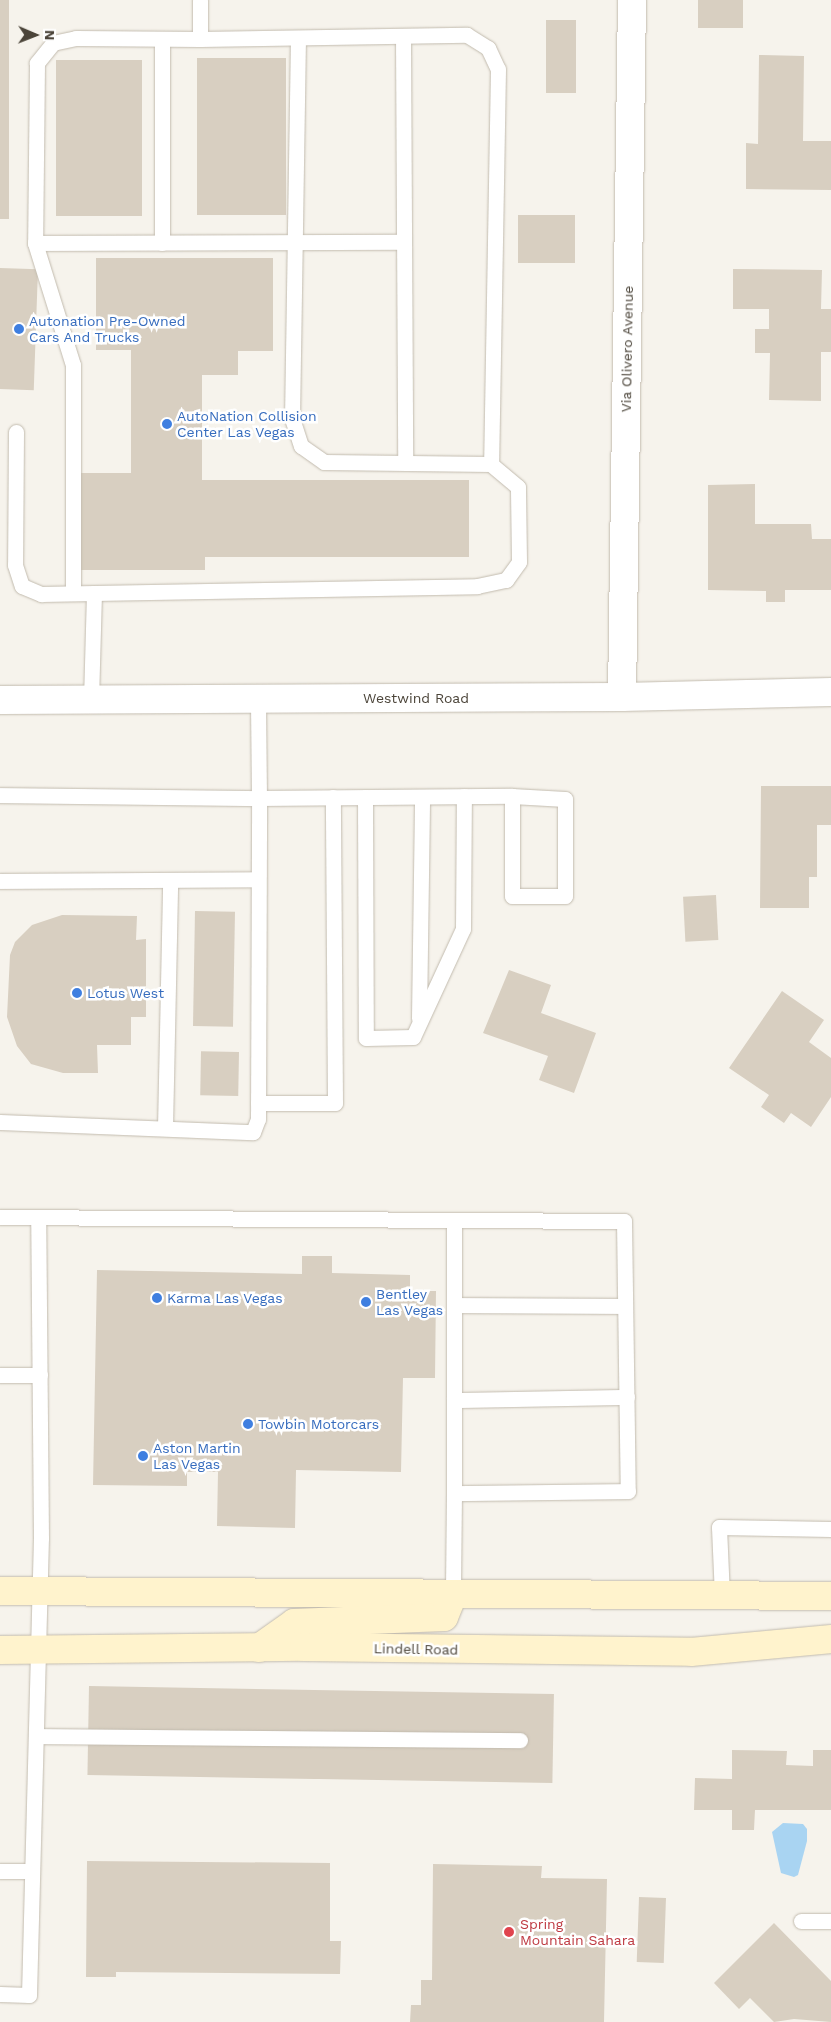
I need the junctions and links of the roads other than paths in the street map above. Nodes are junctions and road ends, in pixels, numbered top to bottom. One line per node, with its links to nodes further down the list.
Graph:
1 (200, 0): 6 (lane)
2 (632, 0): 17 (street, Via Olivero Avenue)
3 (403, 36): 4 (lane); 7 (lane); 13 (lane)
4 (298, 38): 6 (lane); 10 (lane)
5 (162, 39): 6 (lane); 8 (lane); 9 (lane)
6 (200, 40)
7 (403, 242): 10 (lane); 12 (lane)
8 (35, 243): 9 (lane); 14 (lane)
9 (162, 243): 10 (lane)
10 (295, 244): 12 (lane)
11 (16, 432): 14 (lane)
12 (404, 463): 13 (lane)
13 (491, 464): 15 (lane)
14 (73, 593): 15 (lane)
15 (94, 593): 20 (lane)
16 (831, 692): 17 (street, Westwind Road)
17 (622, 697): 18 (street, Westwind Road)
18 (258, 699): 20 (street, Westwind Road); 27 (lane)
19 (0, 700): 20 (street, Westwind Road)
20 (91, 700)
21 (0, 795): 27 (lane)
22 (464, 796): 23 (lane); 26 (lane); 31 (lane)
23 (512, 796): 23 (lane)
24 (333, 797): 25 (lane); 27 (lane); 32 (lane)
25 (365, 797): 26 (lane); 31 (lane)
26 (422, 797): 31 (lane)
27 (259, 798): 28 (lane)
28 (258, 879): 29 (lane); 32 (lane)
29 (170, 880): 30 (lane); 34 (lane)
30 (0, 881)
31 (419, 1024)
32 (258, 1103): 34 (lane)
33 (0, 1122): 34 (lane)
34 (165, 1128)
35 (0, 1217): 36 (lane)
36 (38, 1217): 37 (lane); 41 (lane)
37 (454, 1220): 38 (lane); 39 (lane)
38 (454, 1305): 39 (lane); 43 (lane)
39 (625, 1306): 42 (lane)
40 (0, 1375): 41 (lane)
41 (40, 1375): 47 (lane)
42 (627, 1398): 43 (lane); 44 (lane)
43 (454, 1400): 44 (lane)
44 (454, 1493): 48 (lane)
45 (831, 1529): 49 (lane)
46 (0, 1592): 47 (street)
47 (40, 1592): 48 (street); 54 (lane)
48 (453, 1595): 49 (street); 52 (street)
49 (722, 1596): 50 (street)
50 (831, 1596)
51 (831, 1639): 52 (street, Lindell Road)
52 (259, 1648): 54 (street, Lindell Road)
53 (0, 1650): 54 (street, Lindell Road)
54 (38, 1651): 55 (lane)
55 (36, 1736): 56 (lane); 58 (lane)
56 (520, 1740)
57 (0, 1871): 58 (lane)
58 (32, 1871): 61 (lane)
59 (801, 1921): 60 (lane)
60 (831, 1921)
61 (0, 1994)

